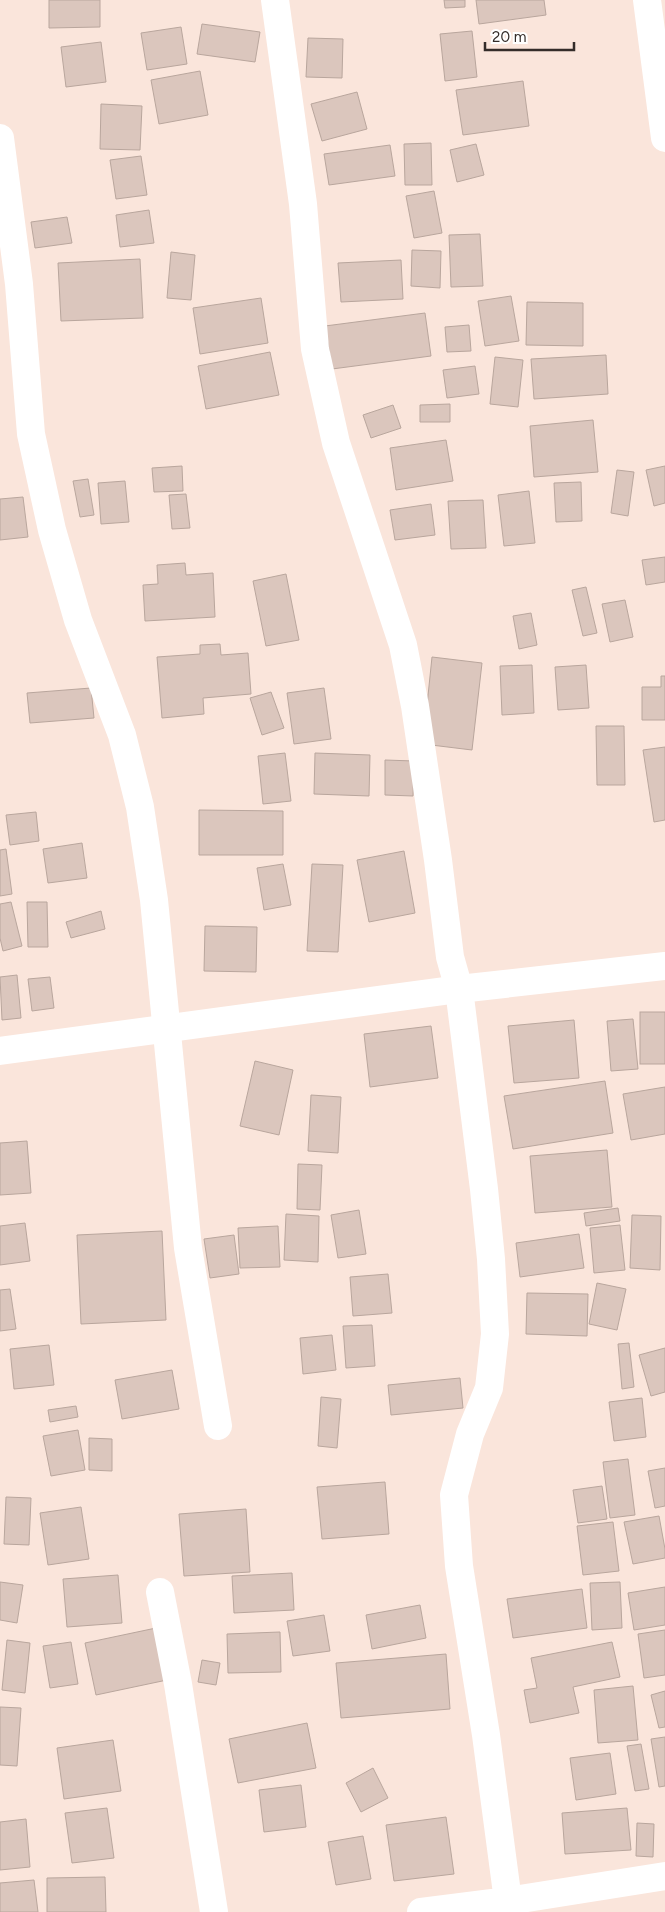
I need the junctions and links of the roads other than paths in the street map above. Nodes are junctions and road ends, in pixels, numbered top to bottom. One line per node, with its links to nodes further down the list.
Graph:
1 (275, 0): 6 (street)
2 (647, 0): 4 (street)
3 (0, 138): 7 (street)
4 (665, 138)
5 (665, 966): 6 (street)
6 (458, 990): 7 (street); 12 (street)
7 (165, 1030): 8 (street); 9 (street)
8 (0, 1051)
9 (218, 1426)
10 (160, 1592): 13 (street)
11 (665, 1876): 12 (street)
12 (509, 1906): 14 (street)
13 (214, 1912)
14 (421, 1912)

